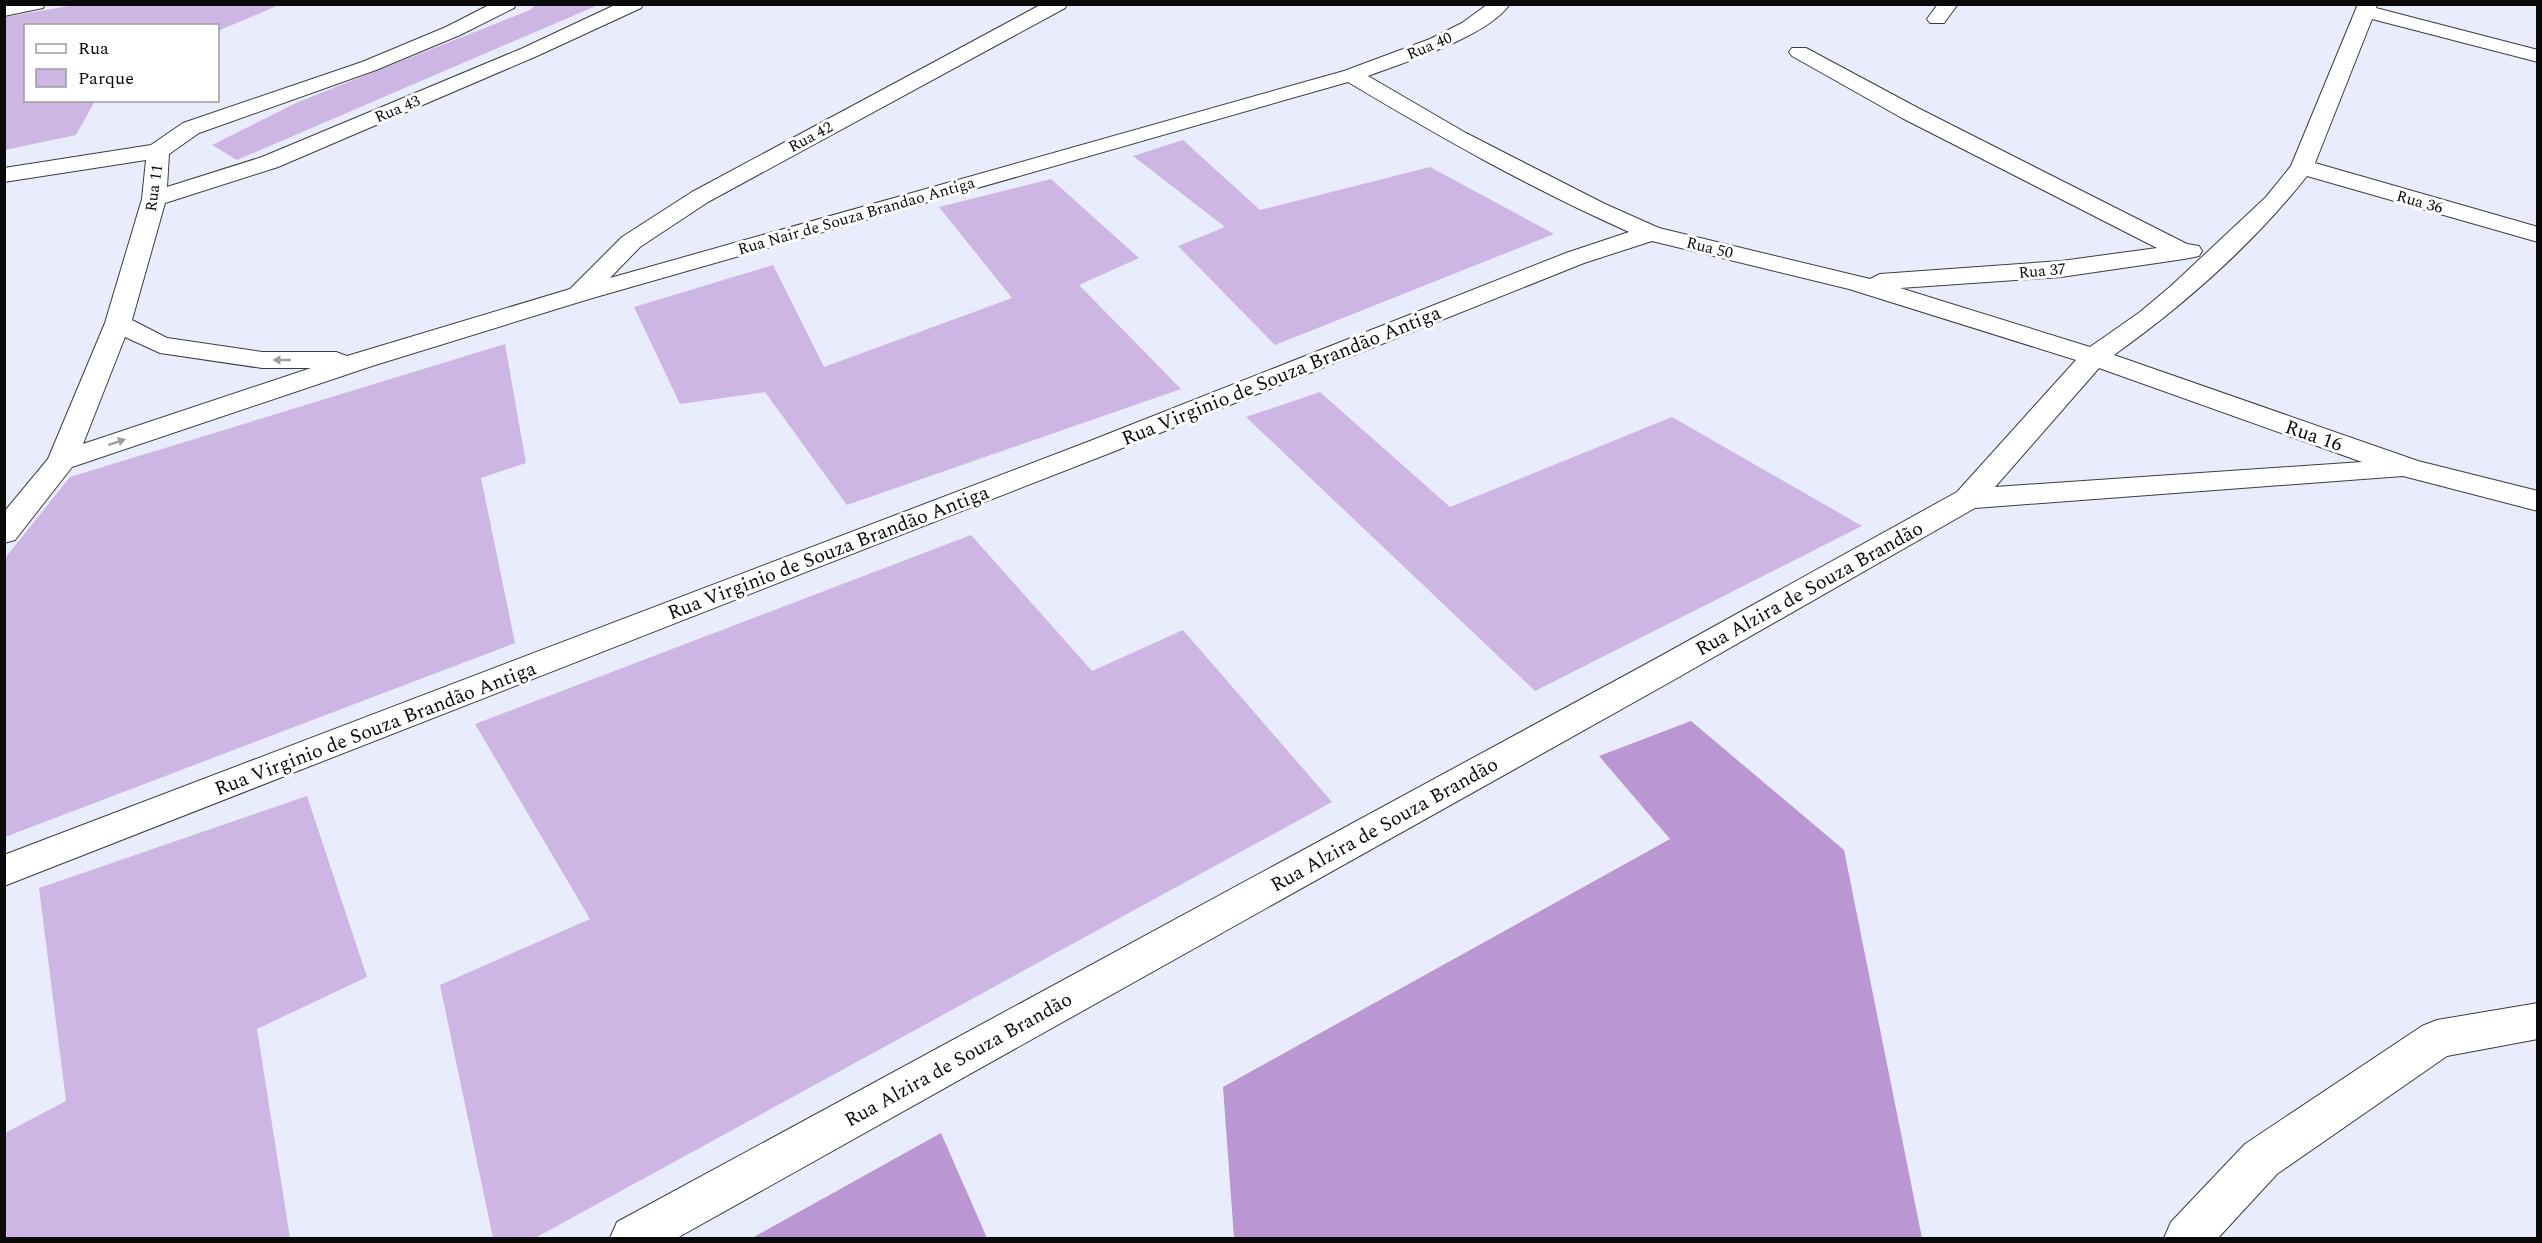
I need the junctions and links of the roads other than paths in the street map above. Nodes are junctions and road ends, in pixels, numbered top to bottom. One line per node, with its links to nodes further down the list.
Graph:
1 (36, 4): 7 (street)
2 (507, 4): 11 (street, Rua 11)
3 (634, 4): 14 (street, Rua 43)
4 (1058, 4): 20 (street, Rua 42)
5 (1501, 4): 10 (street, Rua 40)
6 (2367, 8): 9 (street); 12 (street)
7 (4, 10)
8 (1799, 52): 18 (street)
9 (2538, 56)
10 (1351, 75): 15 (street, Rua 50); 20 (street, Rua Nair de Souza Brandao Antiga)
11 (158, 151): 13 (street); 14 (street, Rua 11)
12 (2302, 167): 16 (street, Rua 36); 17 (street)
13 (4, 175)
14 (154, 199): 21 (street, Rua 11)
15 (1651, 233): 19 (street, Rua 50); 29 (street, Rua Virginio de Souza Brandão Antiga)
16 (2538, 235)
17 (2226, 246): 18 (street, Rua 37); 22 (street)
18 (2184, 252): 19 (street, Rua 37)
19 (1857, 283): 22 (street, Rua 50)
20 (580, 294): 23 (street, Rua Nair de Souza Brandao Antiga)
21 (118, 323): 23 (street, Rua Nair de Souza Brandao Antiga, one-way to 21); 24 (street, Rua 11)
22 (2094, 357): 25 (street, Rua 16); 26 (street, Rua Alzira de Souza Brandão)
23 (362, 360): 24 (street, Rua Nair de Souza Brandao Antiga, one-way to 23)
24 (62, 461): 28 (street, Rua 11)
25 (2408, 468): 26 (street); 27 (street, Rua 16)
26 (1968, 499): 31 (street, Rua Alzira de Souza Brandão)
27 (2538, 501)
28 (4, 533)
29 (4, 871)
30 (2538, 1021): 32 (street)
31 (633, 1239)
32 (2187, 1239)

